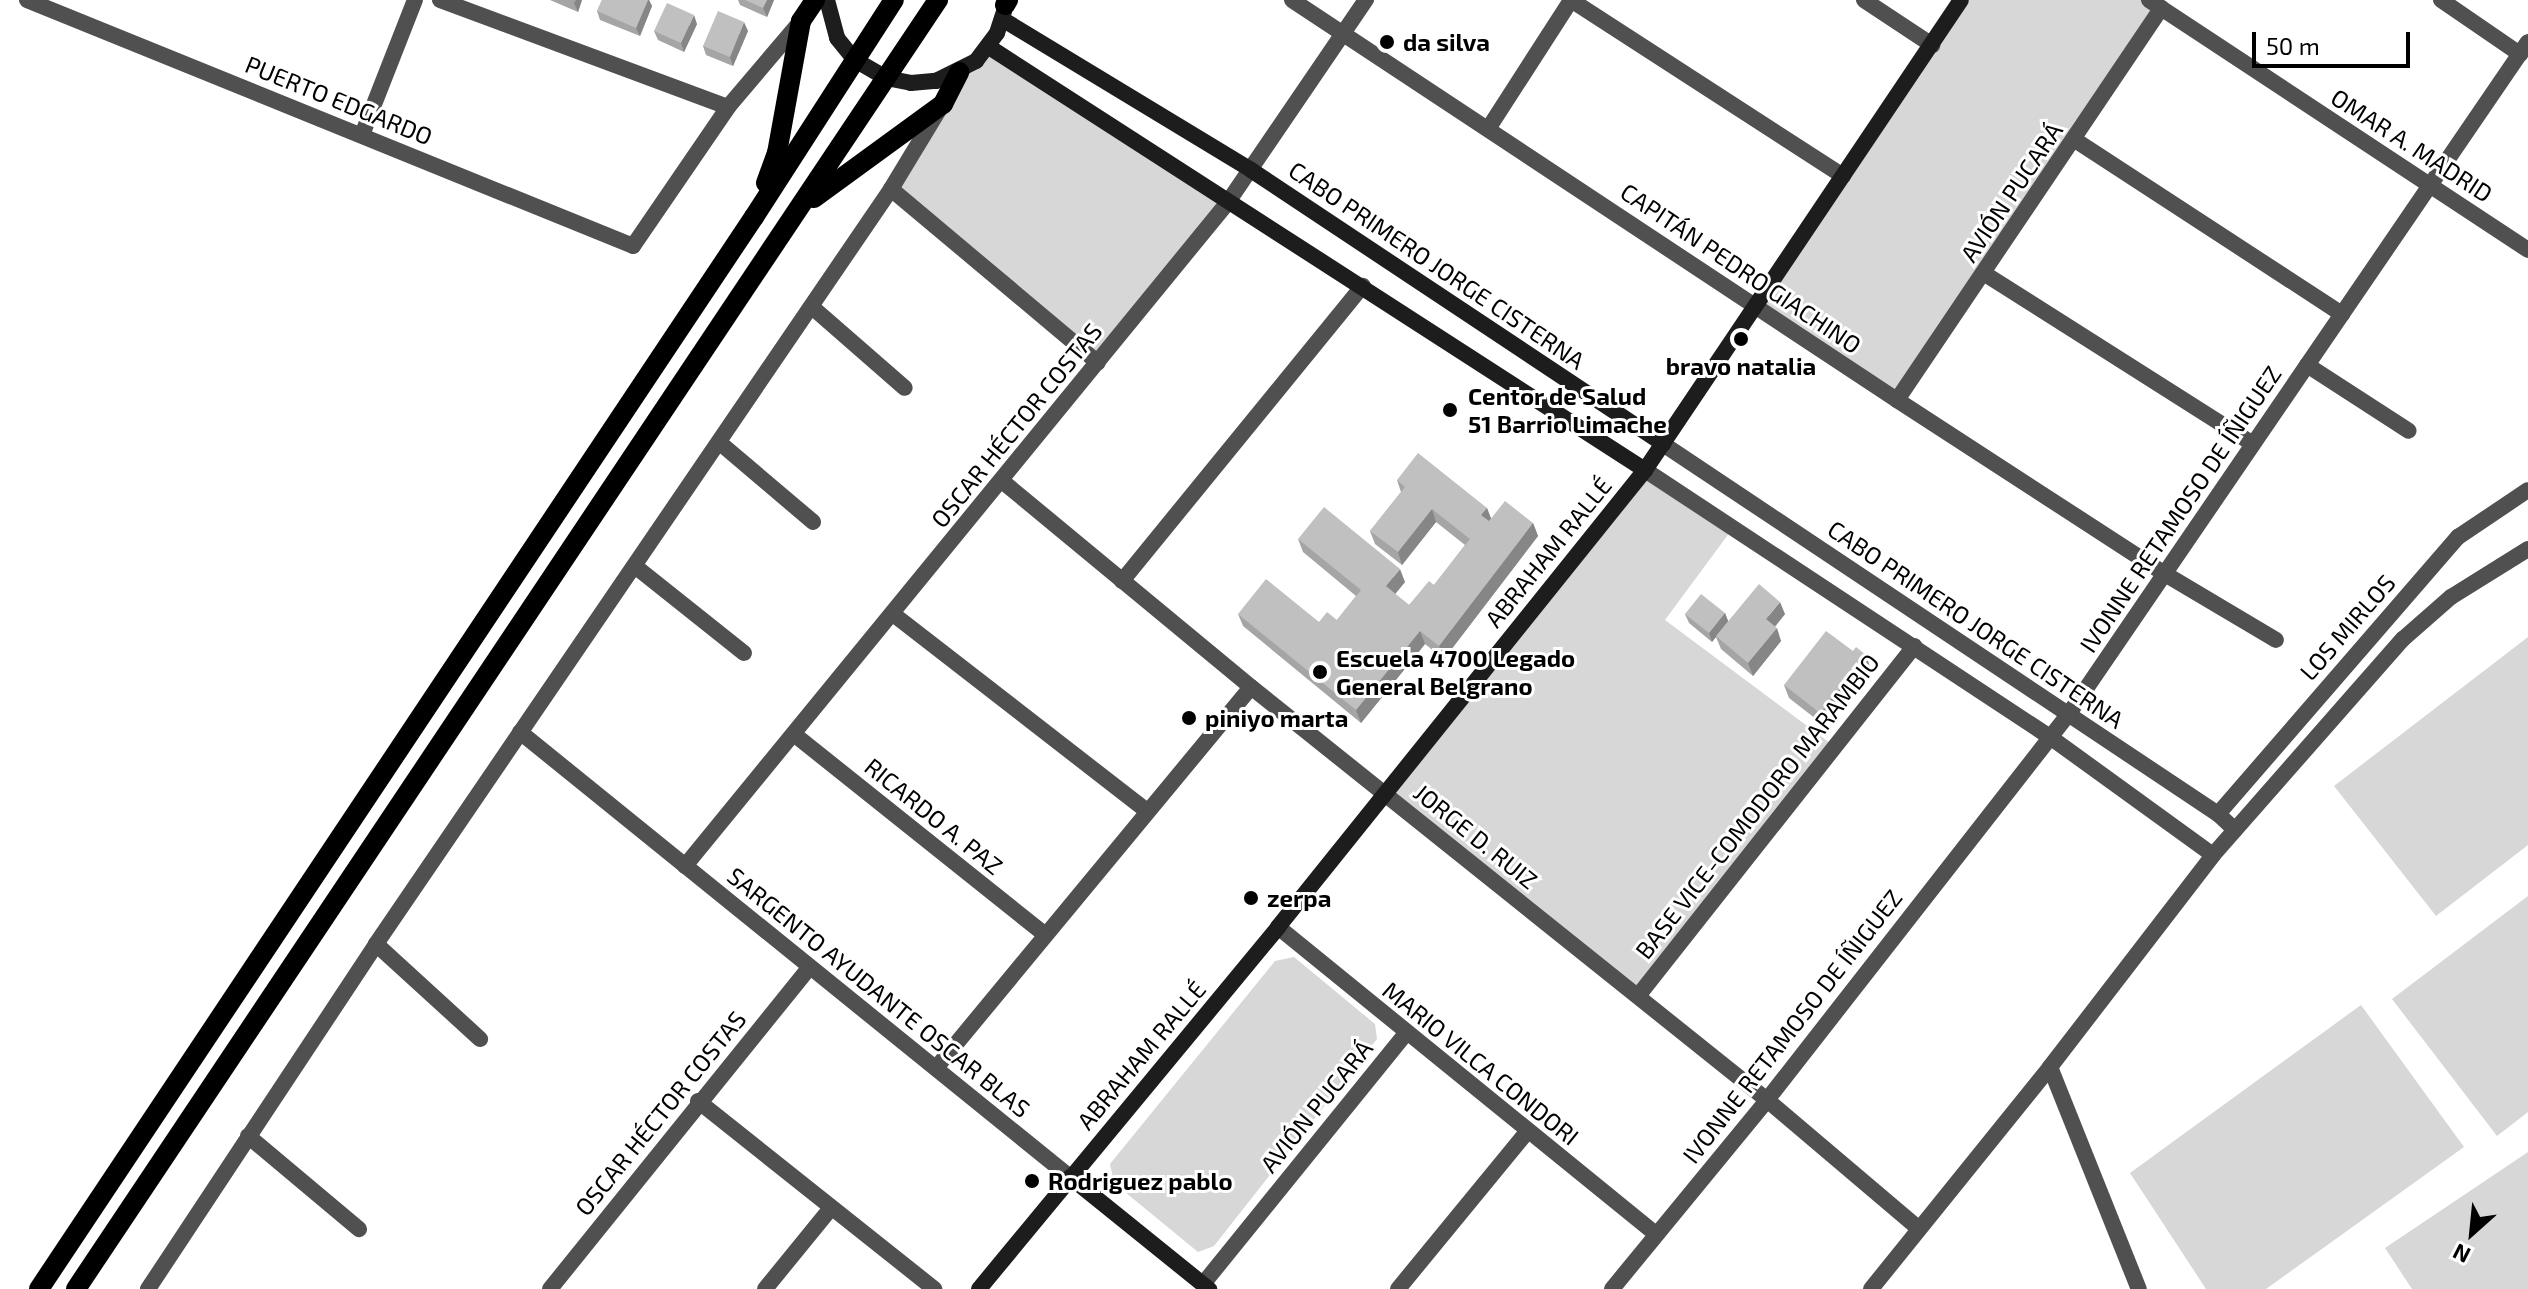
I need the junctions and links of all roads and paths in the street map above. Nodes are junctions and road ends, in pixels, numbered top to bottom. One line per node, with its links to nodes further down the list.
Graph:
1 (27, 0): 27 (street, PUERTO EDGARDO)
2 (415, 0): 27 (street)
3 (440, 0): 25 (street)
4 (815, 0): 16 (main road)
5 (827, 0): 21 (street)
6 (894, 0): 21 (main road)
7 (938, 0): 23 (main road)
8 (1292, 0): 17 (street, CAPITÁN PEDRO GIACHINO)
9 (1366, 0): 17 (street, OSCAR HÉCTOR COSTAS)
10 (1571, 0): 26 (street); 30 (street)
11 (1864, 0): 18 (street)
12 (1961, 0): 18 (street, ABRAHAM RALLÉ)
13 (2441, 0): 20 (street)
14 (2155, 4): 28 (street, AVIÓN PUCARÁ); 31 (street, OMAR A. MADRID)
15 (1005, 6): 19 (street); 29 (street, CABO PRIMERO JORGE CISTERNA)
16 (801, 21): 25 (street); 34 (main road)
17 (1343, 35): 26 (street, CAPITÁN PEDRO GIACHINO); 29 (street, OSCAR HÉCTOR COSTAS)
18 (1932, 45): 30 (street, ABRAHAM RALLÉ)
19 (989, 47): 22 (street); 33 (street)
20 (2524, 48): 31 (street, IVONNE RETAMOSO DE ÍÑIGUEZ)
21 (855, 60): 23 (street); 34 (main road)
22 (959, 72): 23 (street); 24 (main road)
23 (886, 78): 35 (main road)
24 (943, 104): 32 (street); 35 (main road)
25 (728, 107): 27 (street, PUERTO EDGARDO)
26 (1488, 129): 40 (street, CAPITÁN PEDRO GIACHINO)
27 (362, 135)
28 (2075, 140): 37 (street, AVIÓN PUCARÁ); 41 (street)
29 (1251, 170): 33 (street, OSCAR HÉCTOR COSTAS); 48 (street, CABO PRIMERO JORGE CISTERNA)
30 (1843, 176): 40 (street, ABRAHAM RALLÉ)
31 (2432, 186): 36 (street, OMAR A. MADRID); 41 (street, IVONNE RETAMOSO DE ÍÑIGUEZ)
32 (891, 189): 39 (street); 42 (street)
33 (1229, 200): 38 (street); 42 (street, OSCAR HÉCTOR COSTAS)
34 (754, 217): 92 (main road)
35 (781, 233): 93 (main road)
36 (2528, 250)
37 (1985, 274): 45 (street, AVIÓN PUCARÁ); 49 (street)
38 (1363, 286): 50 (street); 57 (street)
39 (812, 307): 44 (street); 47 (street)
40 (1756, 307): 45 (street, CAPITÁN PEDRO GIACHINO); 48 (street, ABRAHAM RALLÉ)
41 (2342, 314): 43 (street, IVONNE RETAMOSO DE ÍÑIGUEZ)
42 (1098, 363): 51 (street, OSCAR HÉCTOR COSTAS)
43 (2307, 365): 46 (street); 49 (street, IVONNE RETAMOSO DE ÍÑIGUEZ)
44 (905, 388)
45 (1897, 400): 56 (street, CAPITÁN PEDRO GIACHINO)
46 (2409, 431)
47 (720, 443): 53 (street); 55 (street)
48 (1663, 444): 50 (street, ABRAHAM RALLÉ); 63 (street, CABO PRIMERO JORGE CISTERNA)
49 (2253, 444): 56 (street, IVONNE RETAMOSO DE ÍÑIGUEZ)
50 (1645, 470): 60 (street); 67 (street, ABRAHAM RALLÉ)
51 (1002, 481): 57 (street, JORGE D. RUIZ); 58 (street, OSCAR HÉCTOR COSTAS)
52 (2528, 490): 69 (street, LOS MIRLOS)
53 (813, 522)
54 (2528, 549): 70 (street, LOS MIRLOS)
55 (636, 567): 61 (street); 64 (street)
56 (2165, 574): 59 (street, CAPITÁN PEDRO GIACHINO); 63 (street, IVONNE RETAMOSO DE ÍÑIGUEZ)
57 (1122, 581): 62 (street, JORGE D. RUIZ)
58 (893, 614): 65 (street, OSCAR HÉCTOR COSTAS); 68 (street)
59 (2276, 640)
60 (1914, 646): 66 (street); 77 (street, BASE VICE-COMODORO MARAMBIO)
61 (744, 653)
62 (1251, 687): 67 (street, JORGE D. RUIZ); 68 (street)
63 (2068, 715): 66 (street, IVONNE RETAMOSO DE ÍÑIGUEZ); 69 (street, CABO PRIMERO JORGE CISTERNA)
64 (520, 732): 72 (street, SARGENTO AYUDANTE OSCAR BLAS); 75 (street)
65 (795, 735): 72 (street, OSCAR HÉCTOR COSTAS); 74 (street, RICARDO A. PAZ)
66 (2050, 737): 71 (street); 82 (street, IVONNE RETAMOSO DE ÍÑIGUEZ)
67 (1383, 793): 73 (street, ABRAHAM RALLÉ); 77 (street, JORGE D. RUIZ)
68 (1146, 810): 74 (street)
69 (2218, 814): 70 (street, CABO PRIMERO JORGE CISTERNA)
70 (2235, 830): 71 (street, LOS MIRLOS)
71 (2213, 855): 80 (street, LOS MIRLOS)
72 (685, 866): 76 (street, SARGENTO AYUDANTE OSCAR BLAS)
73 (1278, 927): 78 (street, MARIO VILCA CONDORI); 86 (street, ABRAHAM RALLÉ)
74 (1044, 934): 81 (street)
75 (376, 944): 79 (street); 85 (street)
76 (809, 968): 81 (street, SARGENTO AYUDANTE OSCAR BLAS); 83 (street, OSCAR HÉCTOR COSTAS)
77 (1638, 996): 82 (street, JORGE D. RUIZ)
78 (1406, 1033): 84 (street, MARIO VILCA CONDORI); 91 (street, AVIÓN PUCARÁ)
79 (480, 1039)
80 (2050, 1067): 89 (street); 102 (street)
81 (936, 1068): 86 (street, SARGENTO AYUDANTE OSCAR BLAS)
82 (1767, 1100): 89 (street, JORGE D. RUIZ); 90 (street, IVONNE RETAMOSO DE ÍÑIGUEZ)
83 (698, 1101): 87 (street); 95 (street, OSCAR HÉCTOR COSTAS)
84 (1527, 1132): 90 (street, MARIO VILCA CONDORI); 99 (street)
85 (248, 1136): 88 (street); 94 (street)
86 (1070, 1177): 91 (street, SARGENTO AYUDANTE OSCAR BLAS); 98 (street, ABRAHAM RALLÉ)
87 (831, 1208): 96 (street); 97 (street)
88 (359, 1229)
89 (1919, 1229): 101 (street)
90 (1656, 1234): 100 (street, IVONNE RETAMOSO DE ÍÑIGUEZ)
91 (1206, 1286)
92 (39, 1289)
93 (76, 1289)
94 (148, 1289)
95 (550, 1289)
96 (765, 1289)
97 (934, 1289)
98 (979, 1289)
99 (1398, 1289)
100 (1612, 1289)
101 (1871, 1289)
102 (2139, 1289)

